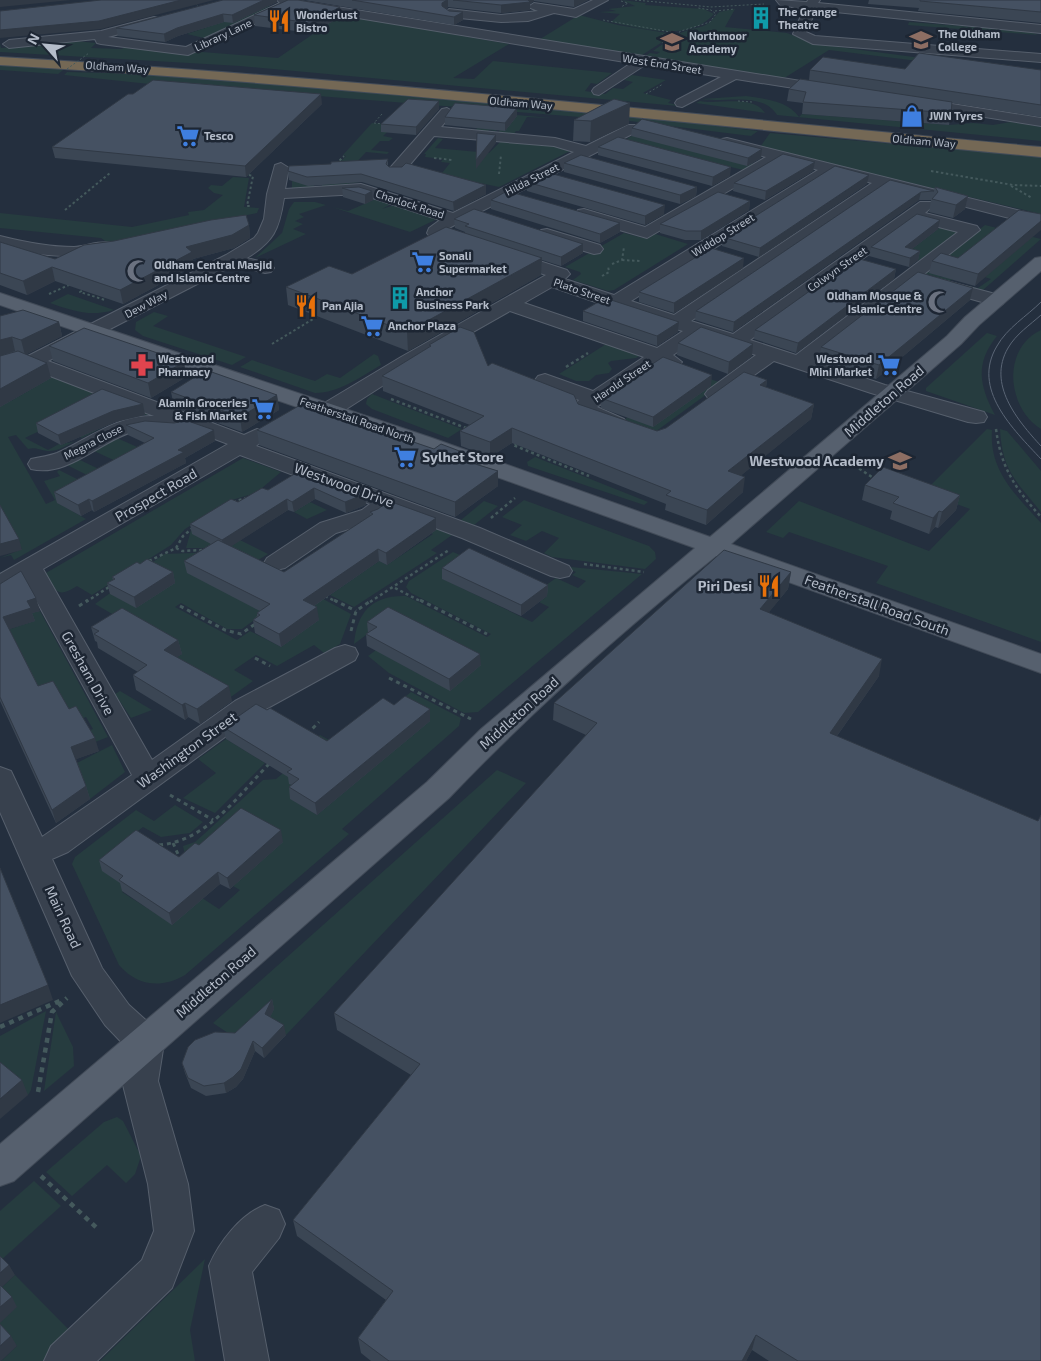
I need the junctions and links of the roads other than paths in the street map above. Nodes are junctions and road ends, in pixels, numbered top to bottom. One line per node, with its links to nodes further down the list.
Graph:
1 (602, 0): 6 (street)
2 (783, 1): 5 (street)
3 (287, 2): 10 (street, West End Street); 13 (street, Library Lane)
4 (518, 4): 6 (street)
5 (813, 4): 12 (street); 16 (street)
6 (552, 5): 8 (street)
7 (402, 10): 10 (street)
8 (435, 11)
9 (164, 18): 13 (street)
10 (384, 19): 18 (street, West End Street)
11 (30, 26): 14 (street)
12 (1041, 29)
13 (94, 36): 14 (street)
14 (35, 42): 15 (street)
15 (5, 50): 38 (highway, Oldham Way)
16 (1041, 58)
17 (0, 61): 39 (highway, Oldham Way)
18 (642, 61): 20 (street); 21 (street, West End Street)
19 (605, 70): 20 (street)
20 (624, 73): 22 (street); 25 (street)
21 (734, 75): 24 (street); 26 (street, West End Street)
22 (646, 76)
23 (670, 80): 24 (street)
24 (713, 86): 28 (street)
25 (599, 90)
26 (842, 91)
27 (900, 100): 30 (street)
28 (682, 103)
29 (447, 112): 33 (street)
30 (1041, 122)
31 (565, 128): 36 (street)
32 (633, 128): 35 (street, Hilda Street)
33 (432, 131): 36 (street); 46 (street)
34 (707, 137): 41 (street)
35 (613, 138): 37 (street); 40 (street, Hilda Street)
36 (555, 142): 40 (street)
37 (639, 145)
38 (1041, 145)
39 (1041, 152)
40 (583, 153): 42 (street); 47 (street, Hilda Street)
41 (780, 155): 44 (street); 48 (street)
42 (604, 163)
43 (281, 168): 53 (street, Dew Way)
44 (832, 168): 50 (street); 60 (street, Widdop Street)
45 (730, 169): 48 (street)
46 (396, 171)
47 (543, 173): 49 (street); 51 (street, Hilda Street)
48 (748, 173): 54 (street)
49 (570, 181)
50 (885, 182): 55 (street); 82 (street)
51 (504, 186): 57 (street); 61 (street, Hilda Street)
52 (696, 188): 54 (street)
53 (275, 194): 66 (street, Dew Way); 67 (street, Charlock Road)
54 (715, 194): 56 (street); 63 (street)
55 (940, 196): 64 (street, Colwyn Street); 69 (street)
56 (732, 198)
57 (535, 200)
58 (749, 203): 60 (street)
59 (663, 207): 63 (street)
60 (768, 208): 74 (street, Widdop Street)
61 (471, 210): 65 (street); 67 (street, Hilda Street)
62 (572, 210): 63 (street)
63 (682, 212)
64 (912, 215): 79 (street, Colwyn Street); 85 (street)
65 (490, 216)
66 (272, 219): 68 (street); 77 (street, Dew Way)
67 (455, 219): 71 (street, Hilda Street)
68 (252, 220)
69 (1041, 221)
70 (528, 228): 75 (street)
71 (436, 233): 86 (street, Plato Street)
72 (0, 241): 73 (street)
73 (120, 245)
74 (698, 246): 76 (street); 89 (street, Widdop Street)
75 (594, 248)
76 (722, 254)
77 (232, 259): 83 (street); 92 (street, Dew Way)
78 (741, 259): 82 (street)
79 (852, 259): 81 (street); 94 (street, Colwyn Street)
80 (1041, 262): 88 (main road, Middleton Road)
81 (871, 264)
82 (760, 265): 91 (street)
83 (265, 268)
84 (890, 270): 85 (street)
85 (910, 276): 88 (street); 97 (street)
86 (549, 280): 89 (street, Plato Street); 90 (street, Prospect Road)
87 (0, 299): 92 (main road, Featherstall Road North)
88 (996, 300): 101 (main road, Middleton Road)
89 (615, 302): 91 (street, Plato Street)
90 (509, 304): 96 (street); 104 (street, Prospect Road)
91 (675, 323): 93 (street, Plato Street)
92 (95, 330): 98 (main road, Featherstall Road North); 105 (street, Dew Way)
93 (697, 330): 94 (street, Plato Street); 96 (street, Harold Street)
94 (735, 342): 95 (street, Plato Street)
95 (771, 354): 97 (street, Plato Street); 99 (street)
96 (658, 356): 99 (street); 102 (street, Harold Street)
97 (799, 363): 101 (street, Plato Street)
98 (214, 371): 104 (main road, Featherstall Road North); 105 (street)
99 (711, 377): 103 (street)
100 (546, 380): 102 (street)
101 (894, 393): 106 (street, Plato Street); 111 (main road, Middleton Road)
102 (595, 399): 107 (street, Harold Street)
103 (700, 405)
104 (319, 407): 108 (street, Prospect Road); 111 (main road, Featherstall Road North)
105 (153, 408): 108 (street)
106 (976, 417)
107 (627, 427)
108 (239, 447): 109 (street, Megna Close); 110 (street, Westwood Drive); 113 (street, Prospect Road)
109 (39, 464)
110 (388, 501): 112 (street); 114 (street, Westwood Drive)
111 (713, 545): 117 (main road, Featherstall Road South); 121 (main road, Middleton Road)
112 (276, 563)
113 (25, 569): 115 (street, Prospect Road); 119 (street, Gresham Drive)
114 (555, 569)
115 (0, 584)
116 (345, 654): 119 (street, Washington Street)
117 (1041, 664)
118 (0, 778): 120 (street, Main Road)
119 (160, 784): 120 (street, Washington Street)
120 (34, 853): 121 (street, Main Road)
121 (146, 1043): 122 (main road, Middleton Road); 124 (street)
122 (0, 1168)
123 (264, 1224): 125 (street)
124 (66, 1361)
125 (247, 1361)

